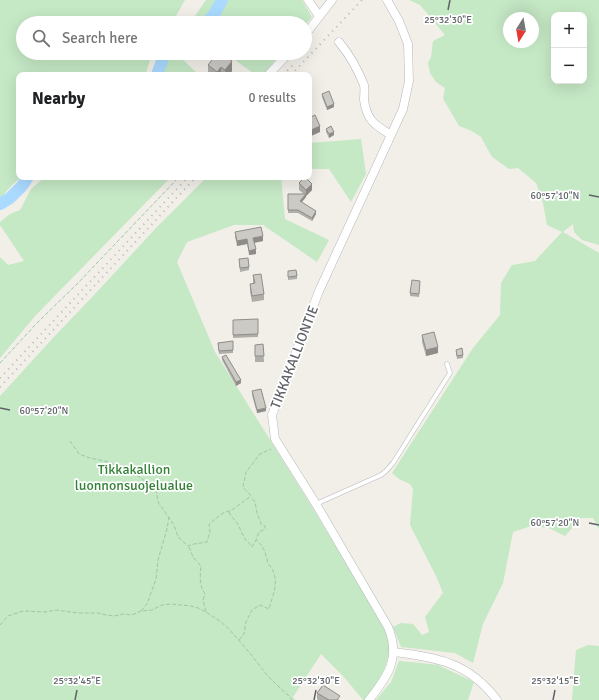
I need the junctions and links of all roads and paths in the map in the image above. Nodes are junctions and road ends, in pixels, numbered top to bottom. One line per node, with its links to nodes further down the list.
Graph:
1 (308, 0): 4 (street)
2 (332, 0): 4 (street)
3 (386, 0): 9 (street, TIKKAKALLIONTIE)
4 (319, 16): 5 (street)
5 (312, 26)
6 (339, 42): 9 (street)
7 (282, 60): 8 (street)
8 (271, 72)
9 (391, 135): 14 (street, TIKKAKALLIONTIE)
10 (176, 180): 11 (path)
11 (0, 363)
12 (447, 364): 16 (lane)
13 (70, 441): 18 (path)
14 (279, 445): 15 (path); 16 (street, TIKKAKALLIONTIE)
15 (251, 496): 17 (path); 19 (path)
16 (316, 504): 25 (street, TIKKAKALLIONTIE)
17 (229, 511): 19 (path); 20 (path)
18 (169, 516): 20 (path); 21 (path)
19 (256, 540): 24 (path)
20 (188, 546): 22 (path)
21 (141, 611): 22 (path); 23 (path)
22 (206, 612): 24 (path)
23 (0, 625)
24 (238, 640): 26 (path)
25 (394, 652): 27 (street, TIKKAKALLIONTIE); 28 (street)
26 (292, 700)
27 (369, 700)
28 (497, 700)

